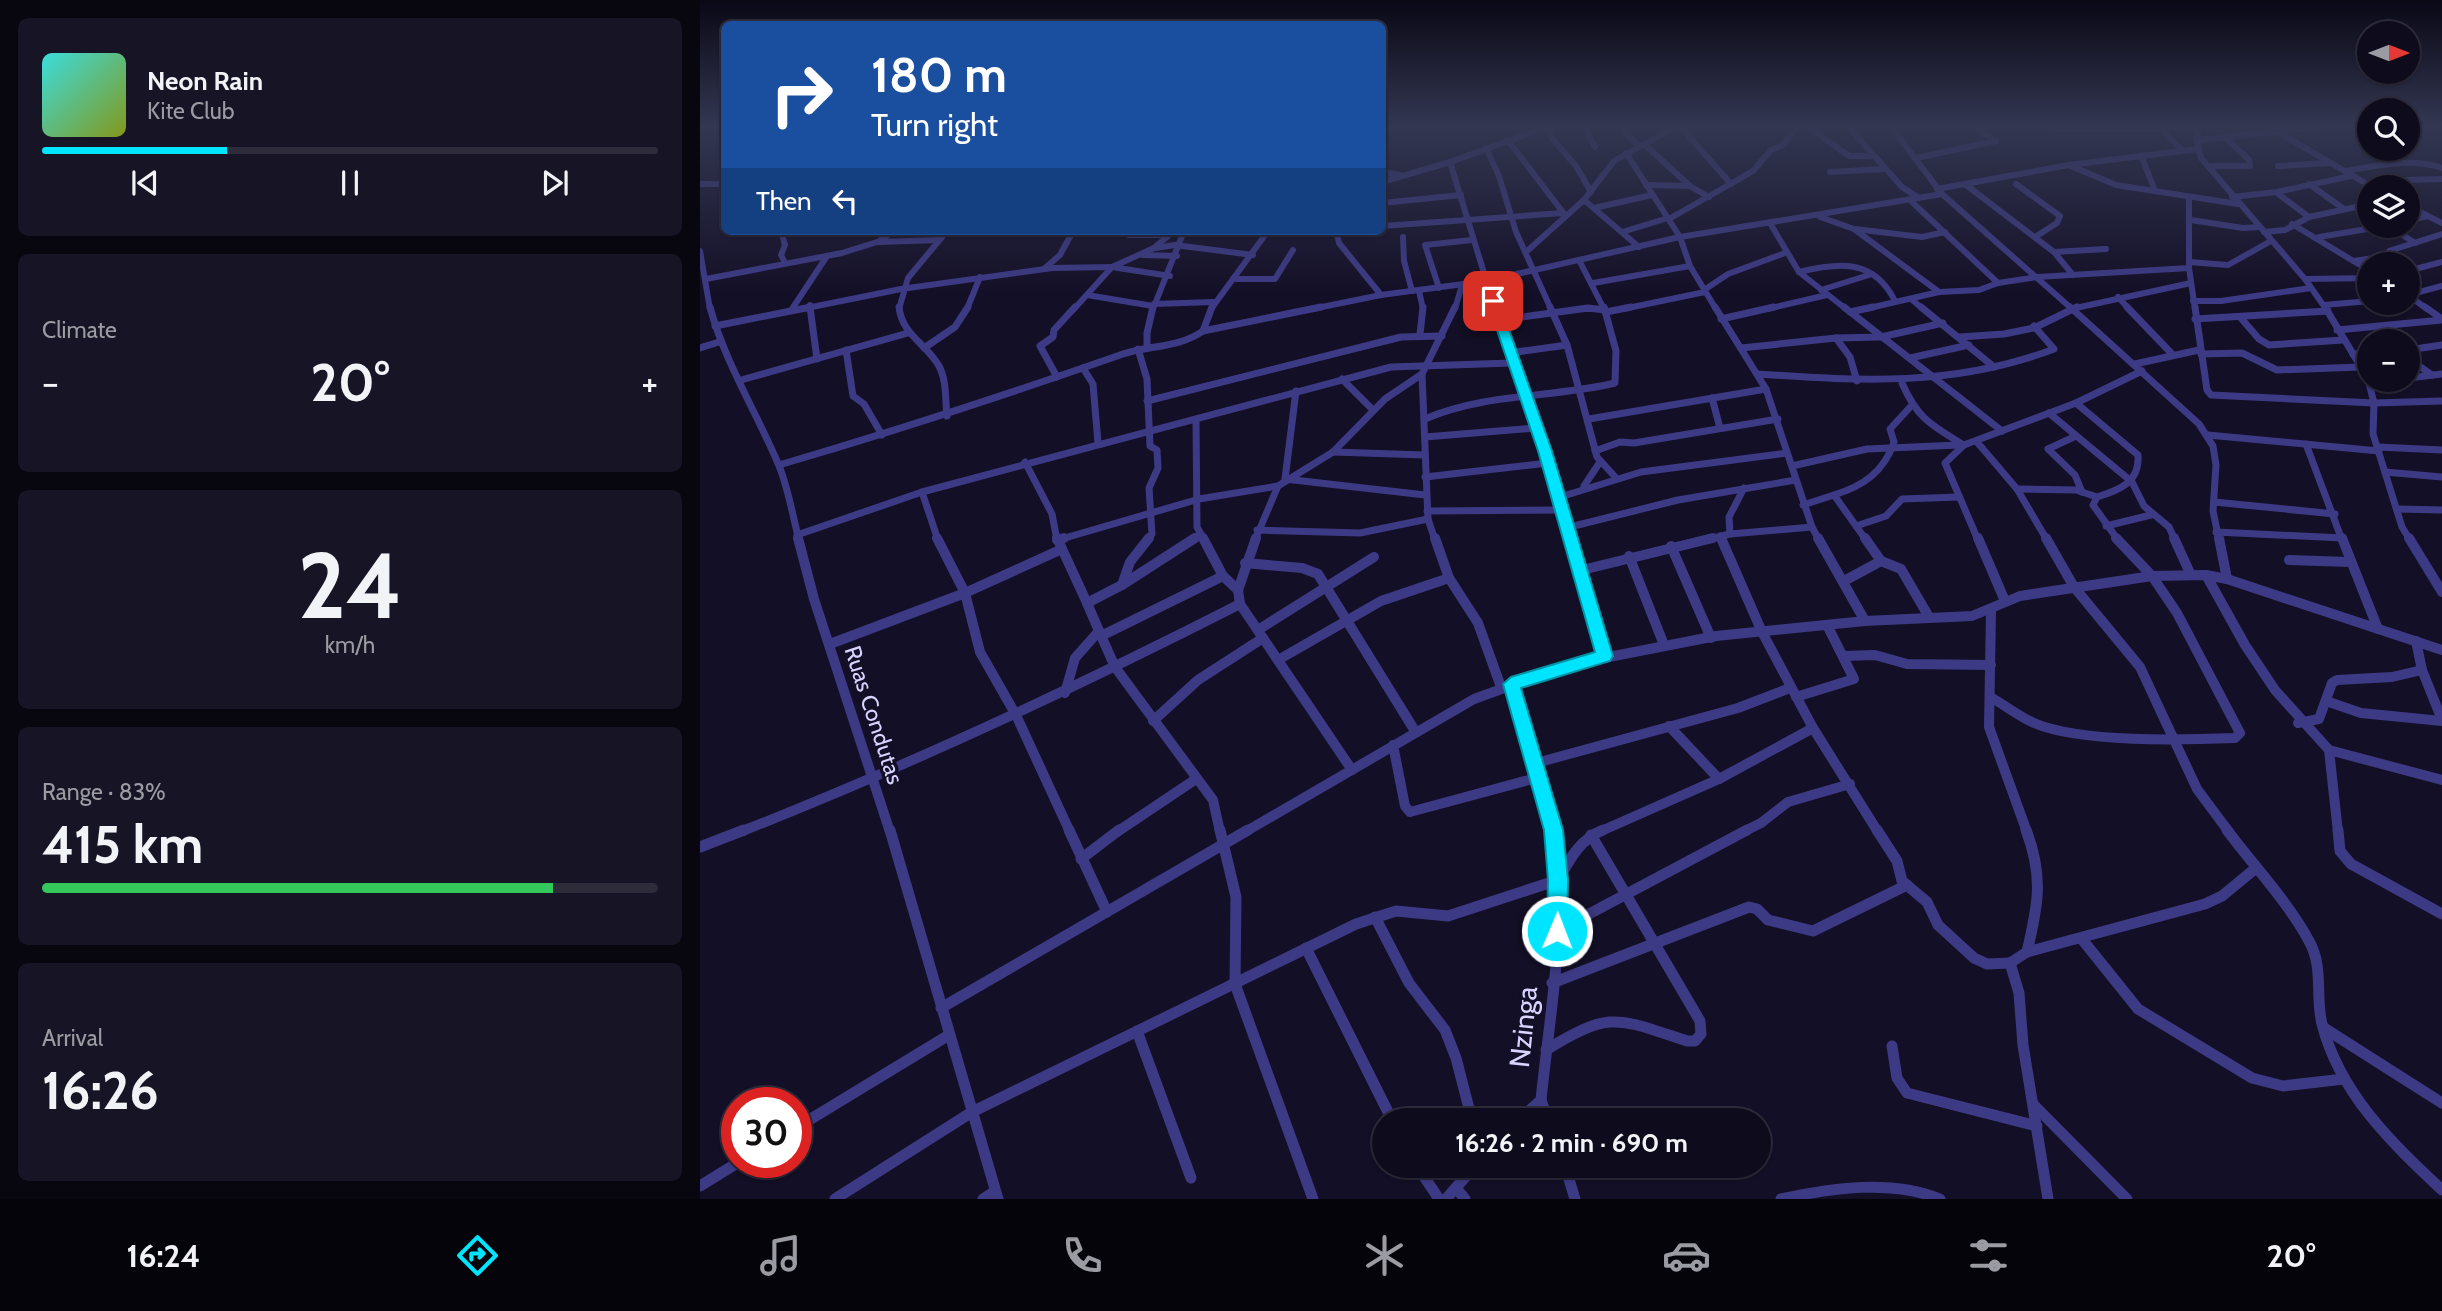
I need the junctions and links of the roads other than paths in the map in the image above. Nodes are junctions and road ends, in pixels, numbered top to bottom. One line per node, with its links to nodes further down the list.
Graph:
1 (1456, 181): 30 (street)
2 (1500, 181): 44 (street)
3 (1539, 181): 43 (street)
4 (1585, 181): 27 (street)
5 (1599, 181): 27 (street)
6 (1643, 181): 22 (street)
7 (1684, 181): 24 (street)
8 (1728, 181): 19 (street)
9 (1736, 181): 19 (street)
10 (1897, 181): 34 (street)
11 (1932, 181): 25 (street)
12 (1987, 181): 23 (street)
13 (2105, 181): 26 (street)
14 (2151, 181): 26 (street)
15 (2220, 181): 33 (street)
16 (2325, 181): 21 (street)
17 (700, 184): 18 (street)
18 (721, 184)
19 (1731, 184): 31 (street)
20 (2016, 184): 72 (street)
21 (2309, 184): 28 (street); 41 (street)
22 (1646, 185): 24 (street); 29 (street)
23 (1966, 185): 25 (street); 72 (street)
24 (1690, 186): 31 (street)
25 (1939, 191): 34 (street); 108 (street)
26 (2155, 191): 32 (street)
27 (1591, 192): 35 (street)
28 (2277, 192): 33 (street); 47 (street)
29 (1652, 194): 40 (street); 48 (street)
30 (1461, 195): 37 (street); 50 (street)
31 (1709, 197): 48 (street)
32 (2189, 197): 38 (street); 51 (street)
33 (2232, 197): 38 (street)
34 (1919, 198): 36 (street)
35 (1584, 200): 40 (street); 43 (street)
36 (1911, 201): 45 (street); 60 (street)
37 (1386, 203)
38 (2238, 204): 57 (street)
39 (2357, 206): 41 (street)
40 (1594, 208): 59 (street)
41 (2344, 209): 47 (street)
42 (2420, 212): 46 (street)
43 (1564, 214): 44 (street); 86 (street)
44 (1510, 215): 50 (street); 86 (street)
45 (1815, 216): 52 (street); 56 (street)
46 (2427, 216): 49 (street); 53 (street)
47 (2309, 217): 54 (street)
48 (1668, 218): 59 (street); 71 (street)
49 (2420, 218)
50 (1468, 219): 55 (street); 76 (street)
51 (2191, 220): 57 (street); 97 (street)
52 (1770, 223): 71 (street); 88 (street)
53 (2442, 223)
54 (2292, 224): 57 (street); 73 (street)
55 (1386, 226)
56 (1854, 229): 60 (street); 125 (street)
57 (2261, 230): 77 (street)
58 (2357, 231): 73 (street)
59 (1622, 232): 80 (street)
60 (1945, 232): 115 (street)
61 (2442, 234): 79 (street)
62 (782, 235): 94 (street)
63 (887, 235): 78 (street)
64 (943, 235): 75 (street)
65 (1071, 235): 102 (street)
66 (1169, 235): 81 (street)
67 (1183, 235): 83 (street)
68 (1266, 235): 90 (street)
69 (1337, 235): 128 (street)
70 (1403, 237): 122 (street)
71 (1680, 237): 80 (street); 98 (street)
72 (2035, 237): 87 (street)
73 (2319, 237): 93 (street)
74 (2407, 238): 79 (street)
75 (938, 240): 78 (street); 121 (street)
76 (1472, 240): 113 (street); 119 (street)
77 (2271, 241): 97 (street); 111 (street)
78 (877, 242): 91 (street)
79 (2415, 243): 93 (street)
80 (1639, 247): 92 (street)
81 (1154, 248): 83 (street); 89 (street)
82 (2106, 249): 87 (street)
83 (1181, 250): 89 (street); 90 (street); 106 (street)
84 (1293, 250): 110 (street)
85 (700, 251): 112 (street, Ruas Condutas)
86 (1526, 252): 101 (street)
87 (2054, 252): 105 (street)
88 (1785, 253): 103 (street); 123 (street)
89 (1139, 255): 99 (street)
90 (1253, 255): 110 (street)
91 (827, 256): 94 (street); 140 (street)
92 (1579, 260): 101 (street); 114 (street)
93 (2354, 261): 96 (street)
94 (785, 262): 112 (street)
95 (2442, 262): 100 (street)
96 (2357, 263)
97 (2189, 265): 105 (street); 116 (street)
98 (1690, 266): 114 (street); 123 (street)
99 (1112, 267): 102 (street); 106 (street); 127 (street)
100 (2420, 268)
101 (1535, 269): 113 (street); 143 (street)
102 (1044, 270): 107 (street)
103 (1799, 272): 104 (street); 124 (street)
104 (1872, 274): 124 (street); 131 (street)
105 (2073, 275): 108 (street)
106 (1170, 276): 137 (street)
107 (980, 277): 121 (street); 166 (street)
108 (2037, 277): 115 (street); 138 (street)
109 (2357, 278): 111 (street)
110 (1233, 279): 133 (street)
111 (2305, 279): 120 (street)
112 (704, 281): 150 (street, Ruas Condutas)
113 (1486, 281): 117 (street); 147 (street)
114 (1593, 283): 141 (street)
115 (1998, 283): 125 (street)
116 (2191, 283): 129 (street); 132 (street)
117 (1462, 285): 119 (street); 156 (street)
118 (2442, 286): 126 (street)
119 (1438, 288): 122 (street)
120 (2311, 288): 132 (street); 139 (street)
121 (901, 289): 136 (street); 154 (street)
122 (1415, 291): 128 (street); 155 (street)
123 (1705, 291): 141 (street); 145 (street)
124 (1824, 292): 142 (street); 145 (street)
125 (1939, 292): 130 (street)
126 (2420, 292)
127 (1087, 295): 137 (street); 188 (street)
128 (1381, 296): 153 (street)
129 (2118, 297): 138 (street); 175 (street)
130 (1911, 299): 131 (street); 149 (street)
131 (1895, 301): 142 (street)
132 (2193, 301): 146 (street)
133 (1213, 302): 137 (street); 153 (street)
134 (2357, 303): 139 (street)
135 (2420, 304): 148 (street)
136 (810, 305): 140 (street); 177 (street)
137 (1154, 305): 167 (street)
138 (2072, 308): 151 (street); 181 (street)
139 (2326, 308): 144 (street); 152 (street)
140 (792, 309): 150 (street)
141 (1606, 311): 143 (street); 197 (street)
142 (1850, 312): 157 (street)
143 (1554, 314): 147 (street); 162 (street)
144 (2241, 317): 146 (street); 160 (street)
145 (1721, 318): 168 (street)
146 (2195, 319): 171 (street)
147 (1501, 320): 172 (street)
148 (2442, 320): 152 (street)
149 (1943, 323): 157 (street); 158 (street)
150 (715, 326): 161 (street, Ruas Condutas)
151 (2034, 326): 158 (street); 184 (street)
152 (2337, 330): 160 (street)
153 (1203, 331): 167 (street)
154 (908, 333): 166 (street); 170 (street)
155 (1420, 334): 156 (street); 201 (street)
156 (1442, 336): 185 (street)
157 (1881, 337): 159 (street); 176 (street)
158 (1960, 337): 163 (street)
159 (1836, 338): 168 (street); 193 (street)
160 (2343, 340): 173 (street)
161 (719, 342): 165 (street); 191 (street, Ruas Condutas)
162 (1567, 345): 172 (street); 197 (street)
163 (1969, 345): 176 (street); 184 (street)
164 (2442, 345): 169 (street)
165 (700, 348)
166 (924, 348): 210 (street)
167 (1143, 348): 183 (street); 201 (street)
168 (1741, 348): 186 (street)
169 (2420, 348)
170 (846, 350): 177 (street); 219 (street)
171 (2200, 352): 175 (street); 182 (street); 204 (street)
172 (1510, 353): 179 (street)
173 (2353, 354): 174 (street); 178 (street)
174 (2357, 354)
175 (2173, 355): 181 (street)
176 (1910, 358): 192 (street)
177 (817, 359): 191 (street)
178 (2357, 360)
179 (1512, 363): 185 (street); 199 (street)
180 (2420, 365): 187 (street)
181 (2139, 367): 203 (street); 220 (street)
182 (2357, 367)
183 (1083, 368): 188 (street); 224 (street)
184 (1994, 368): 192 (street)
185 (1423, 370): 190 (street); 206 (street, Nzinga); 208 (street)
186 (1757, 374): 193 (street); 195 (street)
187 (2439, 375): 189 (street)
188 (1058, 377): 210 (street)
189 (2420, 377)
190 (1342, 379): 196 (street); 208 (street)
191 (741, 380): 237 (street, Ruas Condutas)
192 (1939, 380): 194 (street); 217 (street)
193 (1857, 382): 194 (street)
194 (1902, 383): 205 (street)
195 (1766, 389): 200 (street); 213 (street)
196 (1296, 391): 214 (street); 242 (street)
197 (1581, 391): 199 (street); 212 (street)
198 (2372, 392): 204 (street)
199 (1527, 398): 207 (street); 215 (street)
200 (1712, 398): 212 (street); 216 (street)
201 (1147, 401): 218 (street)
202 (2442, 401): 204 (street)
203 (2076, 403): 209 (street); 245 (street)
204 (2374, 403): 227 (street)
205 (1912, 405): 226 (street); 228 (street)
206 (1422, 406): 207 (street); 211 (street, Nzinga)
207 (1444, 409): 211 (street)
208 (1373, 410): 231 (street)
209 (2049, 413): 217 (street); 221 (street)
210 (947, 416): 219 (street)
211 (1425, 419): 222 (street, Nzinga)
212 (1589, 419): 230 (street)
213 (1778, 419): 216 (street); 232 (street)
214 (1196, 421): 218 (street); 257 (street)
215 (1536, 428): 222 (street); 236 (street)
216 (1720, 428): 230 (street)
217 (2002, 431): 223 (street)
218 (1149, 432): 224 (street); 263 (street)
219 (882, 435): 237 (street)
220 (2208, 435): 225 (street); 258 (street)
221 (2076, 436): 245 (street); 251 (street)
222 (1426, 437): 233 (street, Nzinga)
223 (1977, 442): 226 (street); 249 (street)
224 (1098, 443): 234 (street)
225 (2306, 444): 227 (street); 264 (street)
226 (1964, 445): 228 (street); 254 (street)
227 (2378, 449): 229 (street); 239 (street)
228 (1892, 450): 238 (street); 253 (street)
229 (2442, 450)
230 (1595, 451): 235 (street)
231 (1333, 452): 233 (street); 242 (street)
232 (1787, 453): 238 (street); 243 (street)
233 (1424, 455): 240 (street, Nzinga)
234 (1026, 462): 250 (street); 277 (street)
235 (1600, 462): 243 (street); 247 (street)
236 (1548, 463): 240 (street); 256 (street)
237 (779, 465): 274 (street, Ruas Condutas)
238 (1792, 466): 244 (street)
239 (2385, 472): 241 (street); 260 (street)
240 (1425, 477): 252 (street, Nzinga)
241 (2442, 477)
242 (1286, 479): 246 (street); 252 (street)
243 (1617, 479): 247 (street)
244 (1796, 480): 248 (street); 259 (street)
245 (2132, 482): 255 (street); 266 (street)
246 (1278, 486): 257 (street); 271 (street)
247 (1584, 486): 256 (street)
248 (1744, 488): 270 (street); 275 (street)
249 (2017, 489): 251 (street); 296 (street)
250 (922, 492): 274 (street); 299 (street)
251 (2082, 492): 255 (street)
252 (1425, 495): 265 (street, Nzinga)
253 (1835, 495): 259 (street); 267 (street)
254 (1959, 497): 267 (street); 300 (street)
255 (2097, 497): 268 (street)
256 (1557, 498): 261 (street)
257 (1199, 499): 263 (street); 273 (street)
258 (2214, 502): 264 (street); 272 (street)
259 (1804, 505): 269 (street)
260 (2398, 509): 262 (street); 298 (street)
261 (1561, 510): 265 (street); 270 (street)
262 (2442, 510)
263 (1150, 514): 277 (street); 294 (street)
264 (2335, 514): 276 (street)
265 (1427, 515): 271 (street); 291 (street, Nzinga)
266 (2151, 515): 268 (street); 287 (street)
267 (1856, 526): 283 (street)
268 (2106, 526): 290 (street)
269 (1812, 527): 275 (street); 293 (street)
270 (1566, 528): 286 (street)
271 (1256, 530): 285 (street)
272 (2216, 533): 276 (street); 292 (street)
273 (1200, 534): 289 (street); 294 (street)
274 (797, 535): 314 (street, Ruas Condutas)
275 (1725, 536): 278 (street); 309 (street)
276 (2343, 538): 284 (street)
277 (1057, 540): 279 (street)
278 (1671, 546): 280 (street); 312 (street)
279 (1062, 549): 299 (street); 301 (street)
280 (1629, 556): 286 (street); 315 (street)
281 (1374, 557): 295 (street)
282 (2289, 560): 284 (street)
283 (1881, 561): 293 (street); 304 (street)
284 (2349, 562): 308 (street)
285 (1245, 563): 295 (street); 297 (street)
286 (1578, 570): 317 (street)
287 (2190, 573): 288 (street); 290 (street)
288 (2206, 575): 292 (street); 331 (street)
289 (1223, 576): 297 (street); 310 (street)
290 (2152, 576): 296 (street); 335 (street)
291 (1449, 578): 305 (street); 323 (street, Nzinga)
292 (2227, 579): 308 (street)
293 (1844, 581): 306 (street)
294 (1122, 585): 301 (street)
295 (1324, 587): 305 (street); 311 (street)
296 (2074, 587): 300 (street); 335 (street)
297 (1238, 590): 302 (street)
298 (2442, 591)
299 (965, 593): 314 (street); 328 (street)
300 (2006, 601): 303 (street)
301 (1087, 603): 310 (street)
302 (1240, 604): 311 (street); 321 (street)
303 (1991, 611): 304 (street); 320 (street)
304 (1928, 617): 306 (street)
305 (1348, 620): 319 (street); 334 (street)
306 (1865, 621): 307 (street)
307 (1827, 625): 309 (street); 318 (street)
308 (2378, 629): 313 (street)
309 (1762, 632): 312 (street); 324 (street)
310 (1100, 634): 321 (street); 325 (street)
311 (1260, 634): 319 (street); 329 (street)
312 (1711, 638): 315 (street)
313 (2416, 641): 316 (street); 322 (street)
314 (830, 644): 341 (street, Ruas Condutas)
315 (1664, 645): 317 (street)
316 (2442, 650)
317 (1604, 656): 323 (street)
318 (1843, 656): 320 (street); 324 (street)
319 (1278, 660): 339 (street)
320 (1992, 665): 326 (street)
321 (1115, 667): 325 (street); 329 (street)
322 (2422, 670): 327 (street); 330 (street)
323 (1506, 685): 334 (street); 338 (street, Nzinga)
324 (1793, 692): 332 (street); 333 (street)
325 (1065, 693): 328 (street)
326 (1992, 698): 335 (street); 361 (street)
327 (2326, 701): 330 (street); 331 (street)
328 (1016, 716): 341 (street); 349 (street)
329 (1153, 721): 342 (street)
330 (2442, 721)
331 (2298, 723): 337 (street)
332 (1669, 726): 338 (street); 343 (street)
333 (1813, 729): 343 (street); 345 (street)
334 (1415, 731): 336 (street)
335 (2174, 740): 350 (street)
336 (1393, 745): 339 (street); 340 (street)
337 (2329, 750): 344 (street); 355 (street)
338 (1536, 763): 340 (street, Nzinga)
339 (1352, 770): 347 (street)
340 (1540, 777): 351 (street, Nzinga)
341 (875, 779): 348 (street); 365 (street, Ruas Condutas)
342 (1196, 779): 347 (street); 349 (street)
343 (1719, 779): 346 (street)
344 (2442, 780)
345 (1850, 784): 352 (street); 353 (street)
346 (1591, 835): 351 (street); 353 (street)
347 (1224, 844): 354 (street); 364 (street)
348 (700, 847)
349 (1081, 859): 354 (street)
350 (2256, 868): 358 (street); 366 (street)
351 (1558, 880): 356 (street); 357 (street, Nzinga)
352 (1907, 886): 359 (street); 362 (street)
353 (1628, 895): 357 (street); 359 (street)
354 (1107, 912): 365 (street)
355 (2442, 914)
356 (1375, 917): 360 (street); 376 (street)
357 (1557, 931): 363 (street, Nzinga)
358 (2081, 938): 361 (street); 371 (street)
359 (1656, 944): 363 (street); 370 (street)
360 (1306, 948): 364 (street); 375 (street)
361 (2027, 952): 362 (street)
362 (2010, 963): 373 (street)
363 (1552, 983): 370 (street, Nzinga)
364 (1235, 984): 367 (street); 392 (street)
365 (941, 1008): 368 (street, Ruas Condutas)
366 (2323, 1028): 371 (street); 374 (street)
367 (1137, 1031): 379 (street); 383 (street)
368 (949, 1035): 379 (street, Ruas Condutas); 380 (street)
369 (1892, 1046): 381 (street)
370 (1546, 1050): 372 (street, Nzinga)
371 (2344, 1079): 387 (street)
372 (1541, 1100): 377 (street, Nzinga); 378 (street)
373 (2032, 1102): 381 (street); 399 (street)
374 (2442, 1103)
375 (1386, 1108)
376 (1469, 1108)
377 (1532, 1108)
378 (1544, 1108)
379 (972, 1112): 389 (street, Ruas Condutas); 390 (street)
380 (812, 1118)
381 (2037, 1126): 398 (street)
382 (721, 1173): 386 (street)
383 (1191, 1178)
384 (1425, 1178): 393 (street)
385 (1568, 1178): 395 (street)
386 (700, 1186)
387 (2442, 1190)
388 (1460, 1193): 394 (street)
389 (996, 1195): 391 (street)
390 (835, 1199)
391 (983, 1199)
392 (1313, 1199)
393 (1439, 1199)
394 (1446, 1199)
395 (1575, 1199)
396 (1781, 1199): 397 (street)
397 (1940, 1199)
398 (2048, 1199)
399 (2127, 1199)

